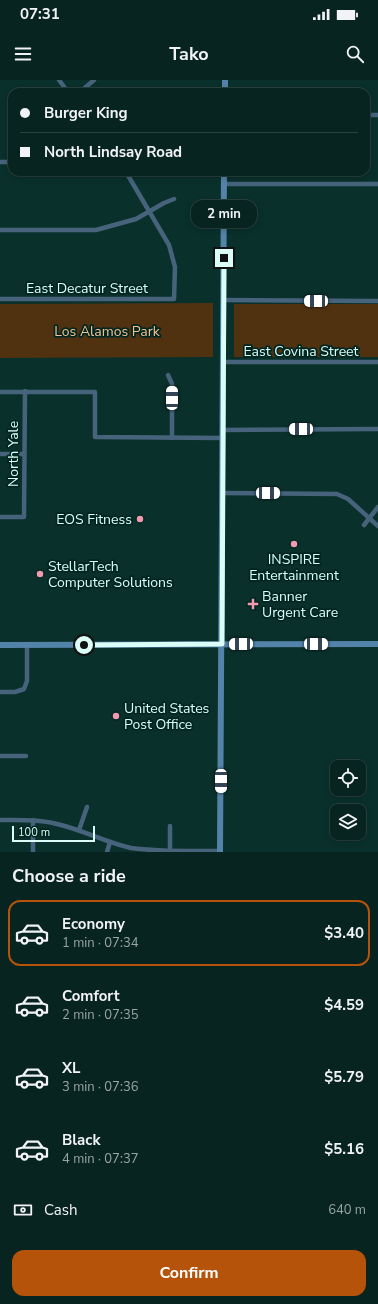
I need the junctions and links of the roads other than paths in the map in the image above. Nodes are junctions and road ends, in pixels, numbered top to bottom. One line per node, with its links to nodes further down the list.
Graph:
1 (94, 80): 2 (street)
2 (85, 88)
3 (128, 176): 8 (street)
4 (224, 176): 5 (main road)
5 (224, 184): 6 (street); 11 (main road)
6 (378, 184)
7 (174, 199): 8 (street)
8 (149, 211): 9 (street); 10 (street, East Decatur Street)
9 (0, 230)
10 (0, 299)
11 (224, 300): 12 (street); 13 (main road)
12 (378, 301)
13 (223, 362): 14 (street, East Covina Street); 19 (main road)
14 (378, 362)
15 (168, 375): 20 (street)
16 (0, 392): 17 (street)
17 (24, 392): 20 (street); 23 (street, North Yale)
18 (378, 429): 19 (street)
19 (223, 430): 21 (main road)
20 (172, 438): 21 (street)
21 (223, 438): 24 (main road)
22 (0, 454): 23 (street)
23 (24, 454): 26 (street, North Yale)
24 (223, 493): 27 (street); 30 (main road)
25 (378, 507): 27 (street)
26 (0, 517)
27 (369, 519): 28 (street); 29 (street)
28 (364, 526)
29 (378, 526)
30 (222, 644): 31 (main road); 33 (main road); 44 (main road)
31 (378, 644)
32 (0, 645): 33 (main road)
33 (27, 645): 34 (street)
34 (0, 692)
35 (0, 756): 36 (street)
36 (26, 756)
37 (87, 807): 41 (street)
38 (0, 820): 39 (street)
39 (33, 820): 41 (street); 45 (street)
40 (170, 826): 43 (street)
41 (78, 830): 42 (street)
42 (110, 842): 43 (street); 46 (street)
43 (170, 851): 44 (street)
44 (220, 851)
45 (33, 852)
46 (107, 852)

